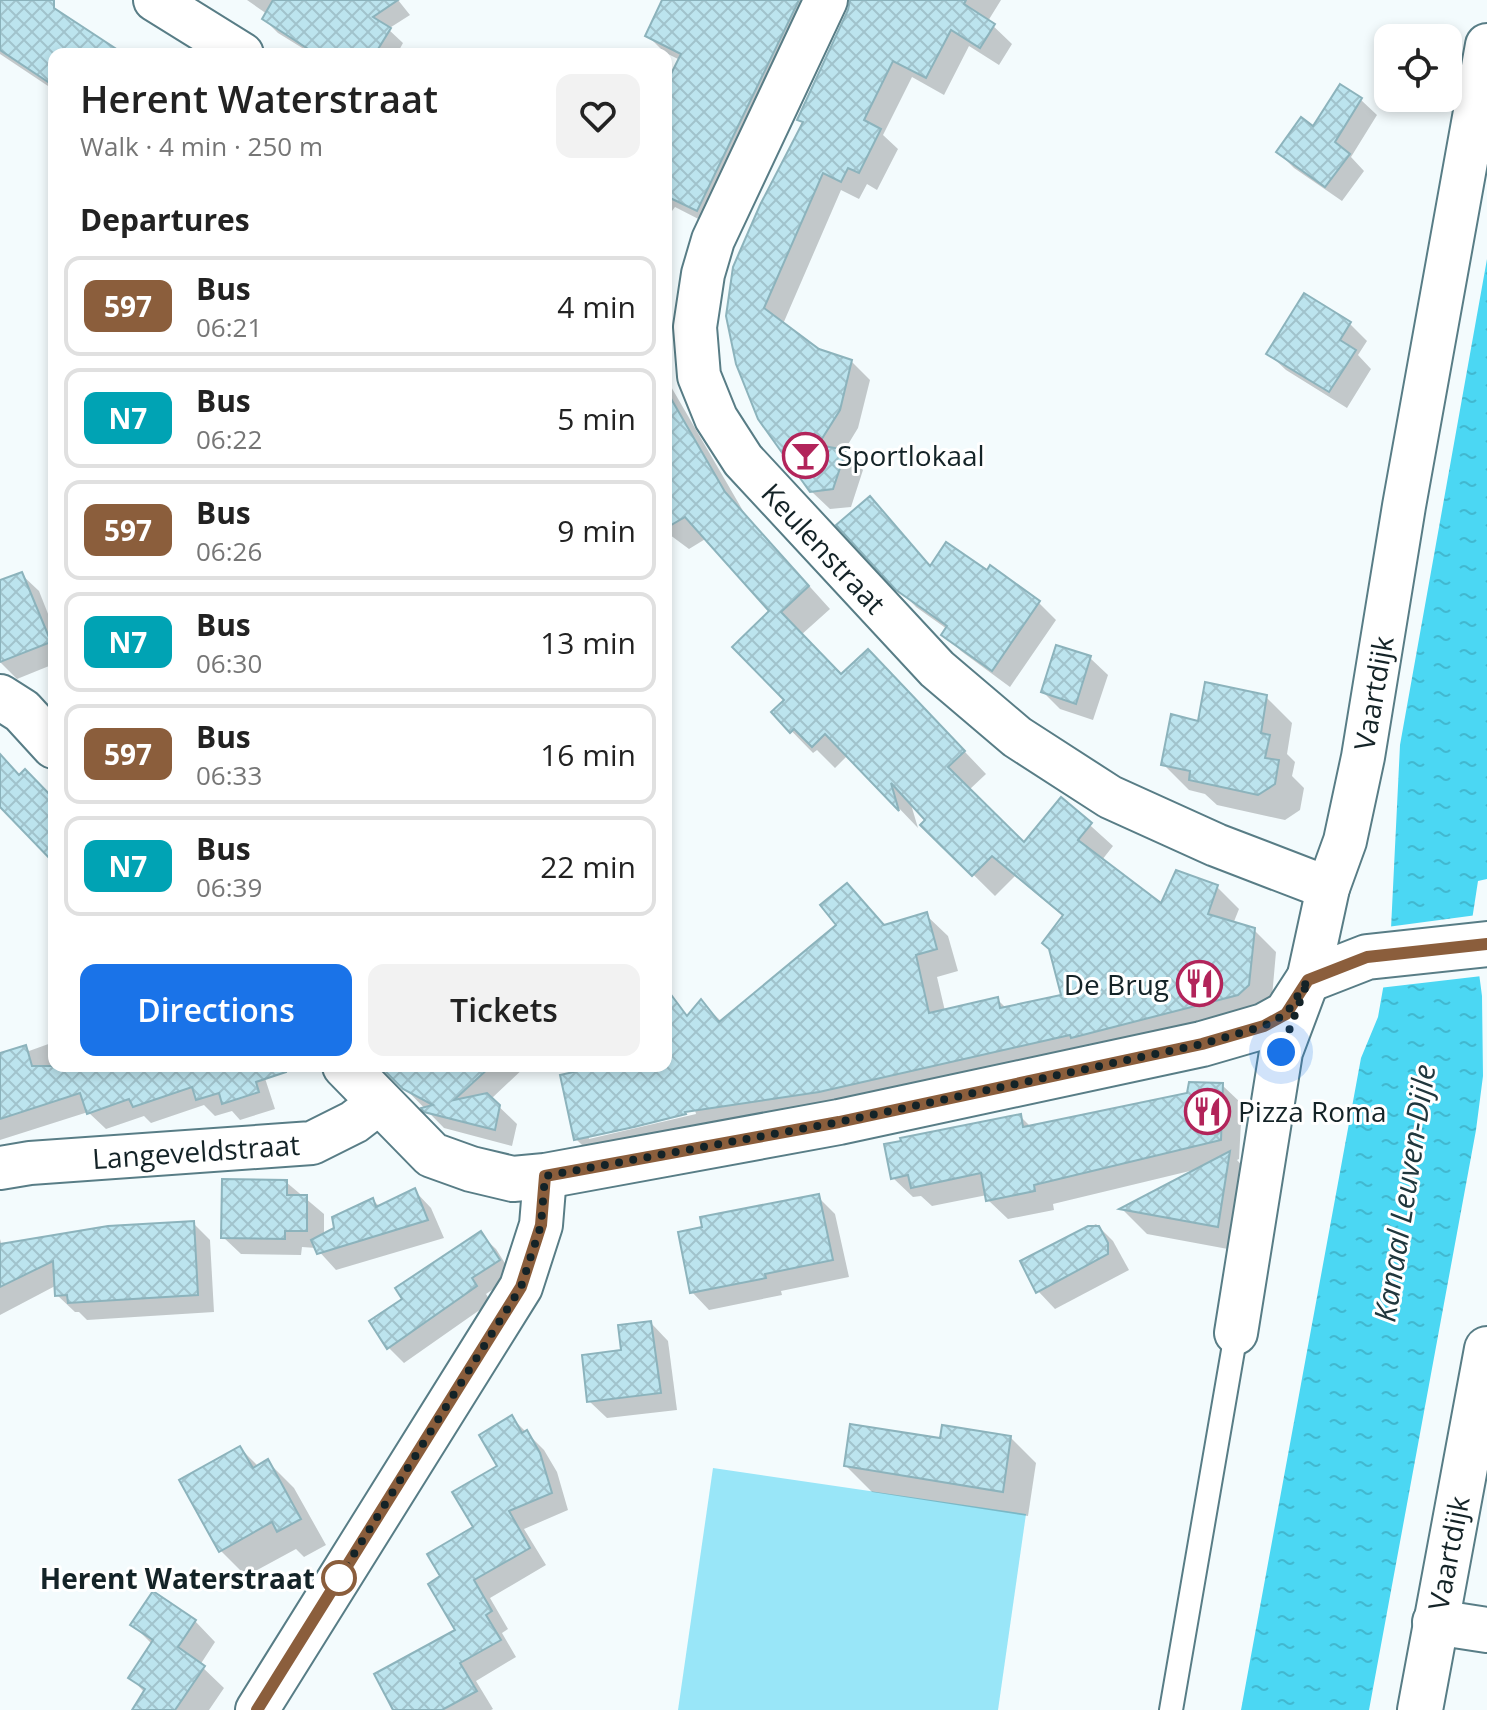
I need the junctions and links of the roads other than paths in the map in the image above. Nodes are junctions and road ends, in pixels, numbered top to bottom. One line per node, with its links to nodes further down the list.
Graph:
1 (155, 0): 4 (street)
2 (826, 0): 5 (street, Keulenstraat)
3 (1487, 45): 8 (street, Vaartdijk)
4 (232, 48)
5 (681, 322): 8 (street, Keulenstraat)
6 (0, 697): 7 (street)
7 (48, 739)
8 (1328, 888): 10 (street, Vaartdijk)
9 (1487, 944): 10 (street)
10 (1308, 980): 14 (street); 15 (street, Vaartdijk)
11 (351, 1072): 12 (street)
12 (380, 1102): 13 (street, Langeveldstraat); 14 (street)
13 (0, 1168)
14 (545, 1176): 19 (street)
15 (1236, 1333): 20 (lane)
16 (1487, 1349): 17 (street, Vaartdijk)
17 (1435, 1622): 18 (street); 21 (street, Vaartdijk)
18 (1487, 1630)
19 (257, 1710)
20 (1171, 1710)
21 (1420, 1710)

